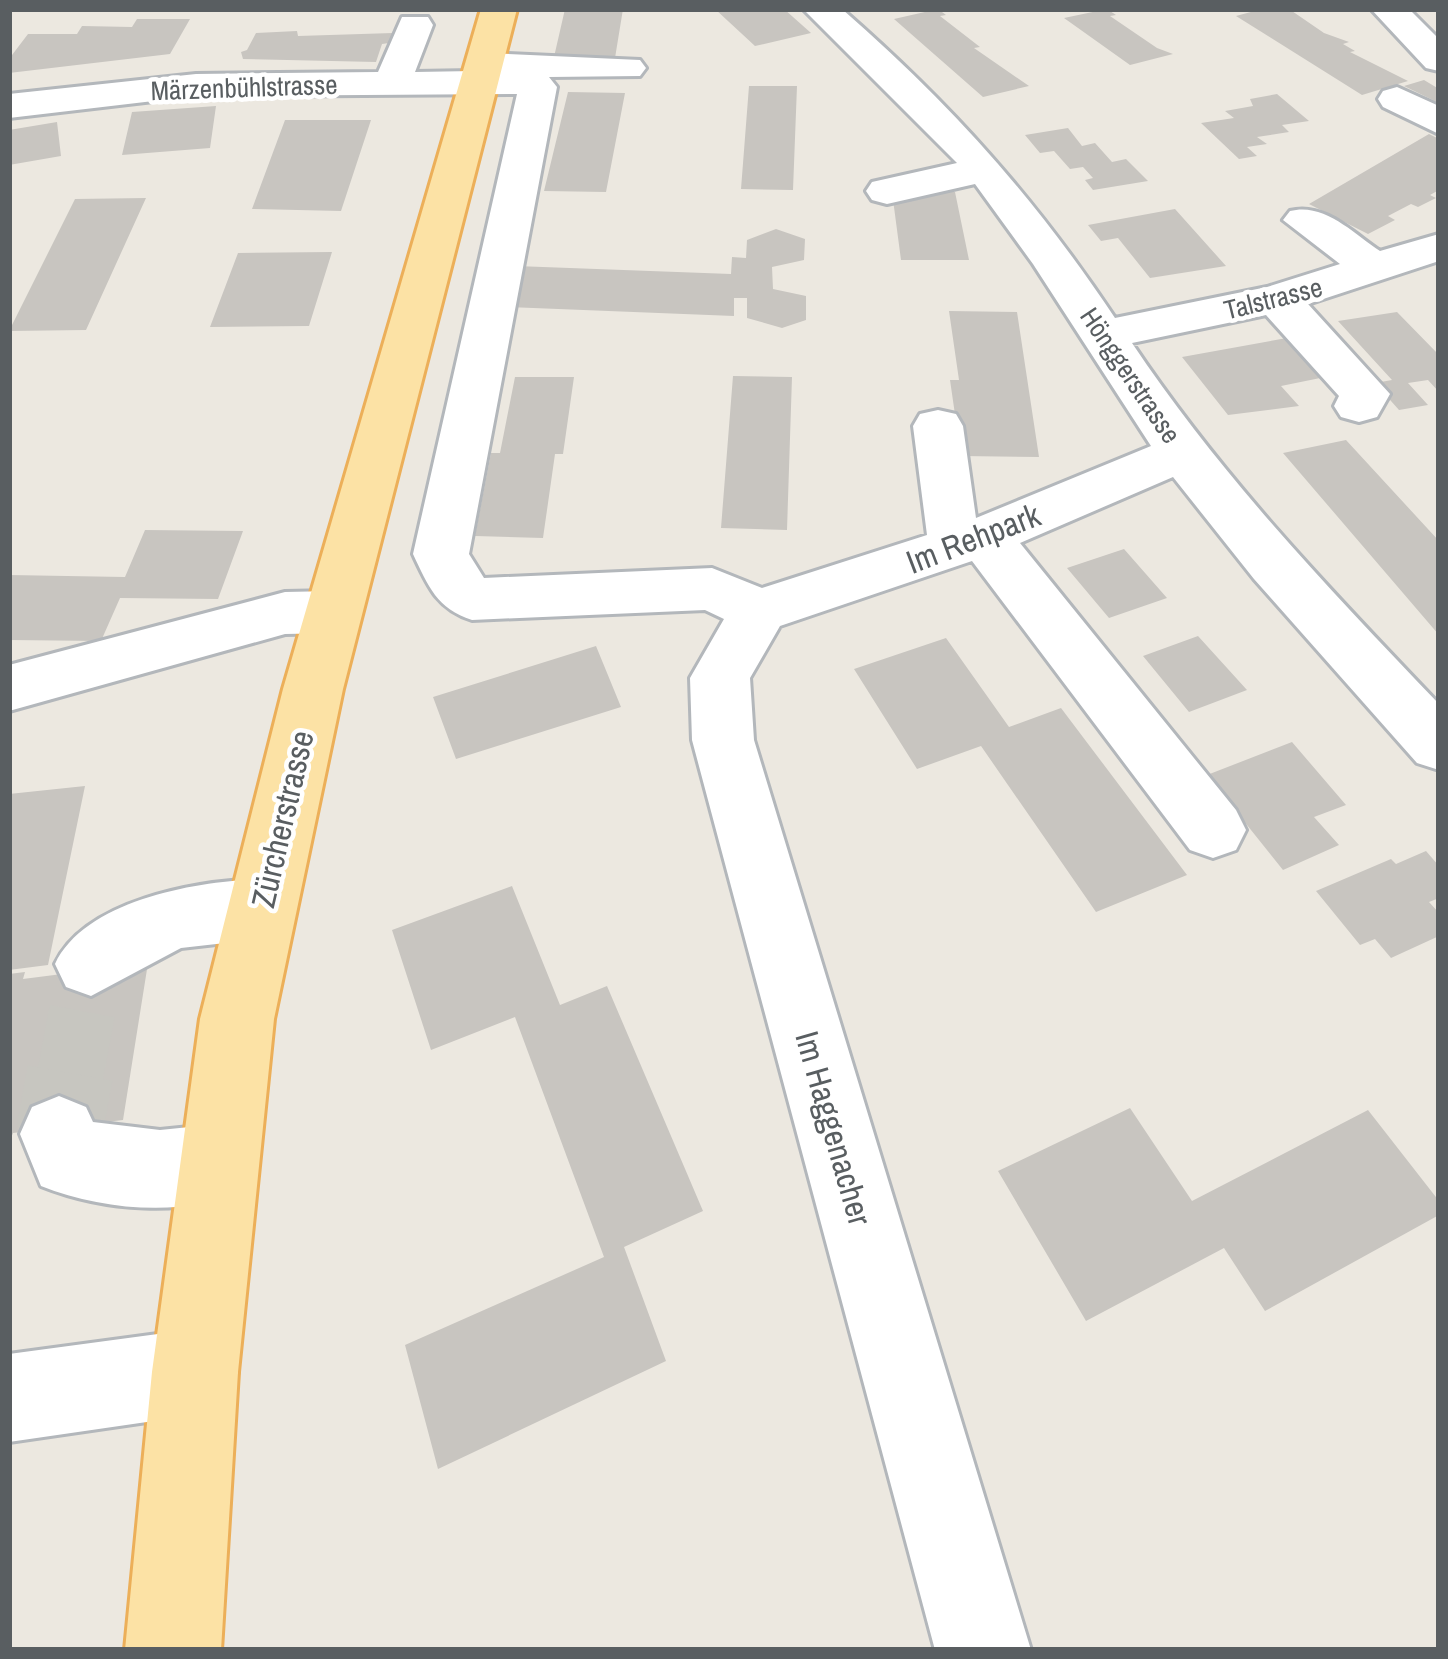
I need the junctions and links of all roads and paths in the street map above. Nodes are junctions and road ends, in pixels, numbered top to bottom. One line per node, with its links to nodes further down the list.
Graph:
1 (500, 9): 7 (main road, Zürcherstrasse)
2 (821, 9): 12 (street, Hönggerstrasse)
3 (1388, 9): 5 (street)
4 (415, 26): 8 (street)
5 (1439, 60)
6 (627, 68): 7 (street)
7 (482, 73): 8 (street, Märzenbühlstrasse); 23 (street); 24 (main road, Zürcherstrasse)
8 (392, 83): 10 (street, Märzenbühlstrasse)
9 (1397, 99): 11 (street)
10 (9, 106)
11 (1439, 122)
12 (985, 169): 13 (street); 18 (street, Hönggerstrasse)
13 (887, 191)
14 (1305, 220): 16 (street)
15 (1439, 247): 16 (street, Talstrasse)
16 (1378, 270): 17 (street, Talstrasse)
17 (1277, 299): 18 (street, Talstrasse); 19 (street)
18 (1103, 335): 21 (street, Hönggerstrasse)
19 (1359, 406)
20 (938, 427): 22 (street)
21 (1183, 453): 22 (street, Im Rehpark); 26 (street, Hönggerstrasse)
22 (973, 540): 23 (street, Im Rehpark); 27 (street)
23 (758, 610): 35 (street, Im Haggenacher)
24 (333, 612): 25 (street); 28 (main road, Zürcherstrasse)
25 (9, 688)
26 (1439, 745)
27 (1213, 830)
28 (261, 910): 29 (street); 31 (main road, Zürcherstrasse)
29 (91, 964)
30 (58, 1134): 31 (street)
31 (219, 1163): 32 (main road, Zürcherstrasse)
32 (195, 1372): 33 (street); 34 (main road, Zürcherstrasse)
33 (9, 1398)
34 (173, 1650)
35 (983, 1650)

